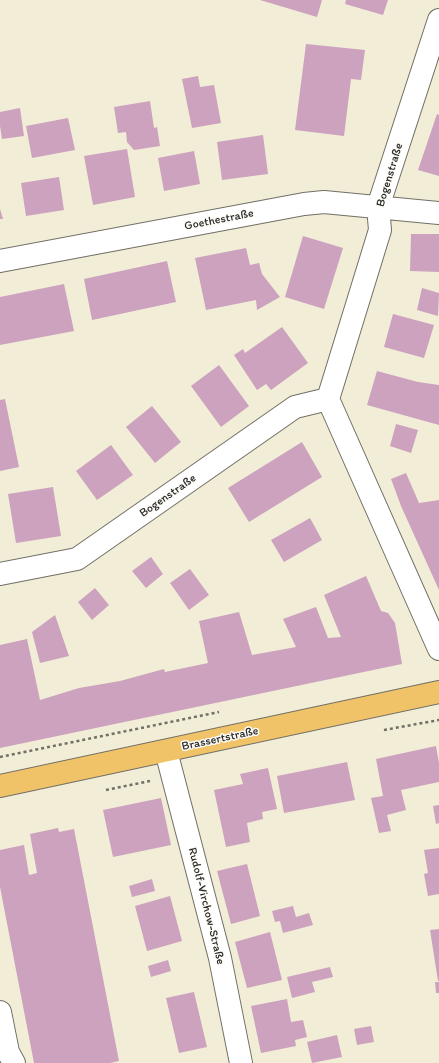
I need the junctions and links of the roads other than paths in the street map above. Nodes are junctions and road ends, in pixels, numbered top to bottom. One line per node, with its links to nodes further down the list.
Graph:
1 (439, 20): 2 (street, Bogenstraße)
2 (378, 207): 3 (street, Goethestraße); 4 (street, Goethestraße); 5 (street, Bogenstraße)
3 (439, 213)
4 (0, 261)
5 (328, 399): 6 (street, Bogenstraße); 7 (street)
6 (0, 574)
7 (439, 649)
8 (439, 692): 9 (main road, Brassertstraße)
9 (166, 751): 10 (main road, Brassertstraße); 13 (street, Rudolf-Virchow-Straße)
10 (0, 786)
11 (0, 1012): 12 (street)
12 (14, 1063)
13 (241, 1063)

